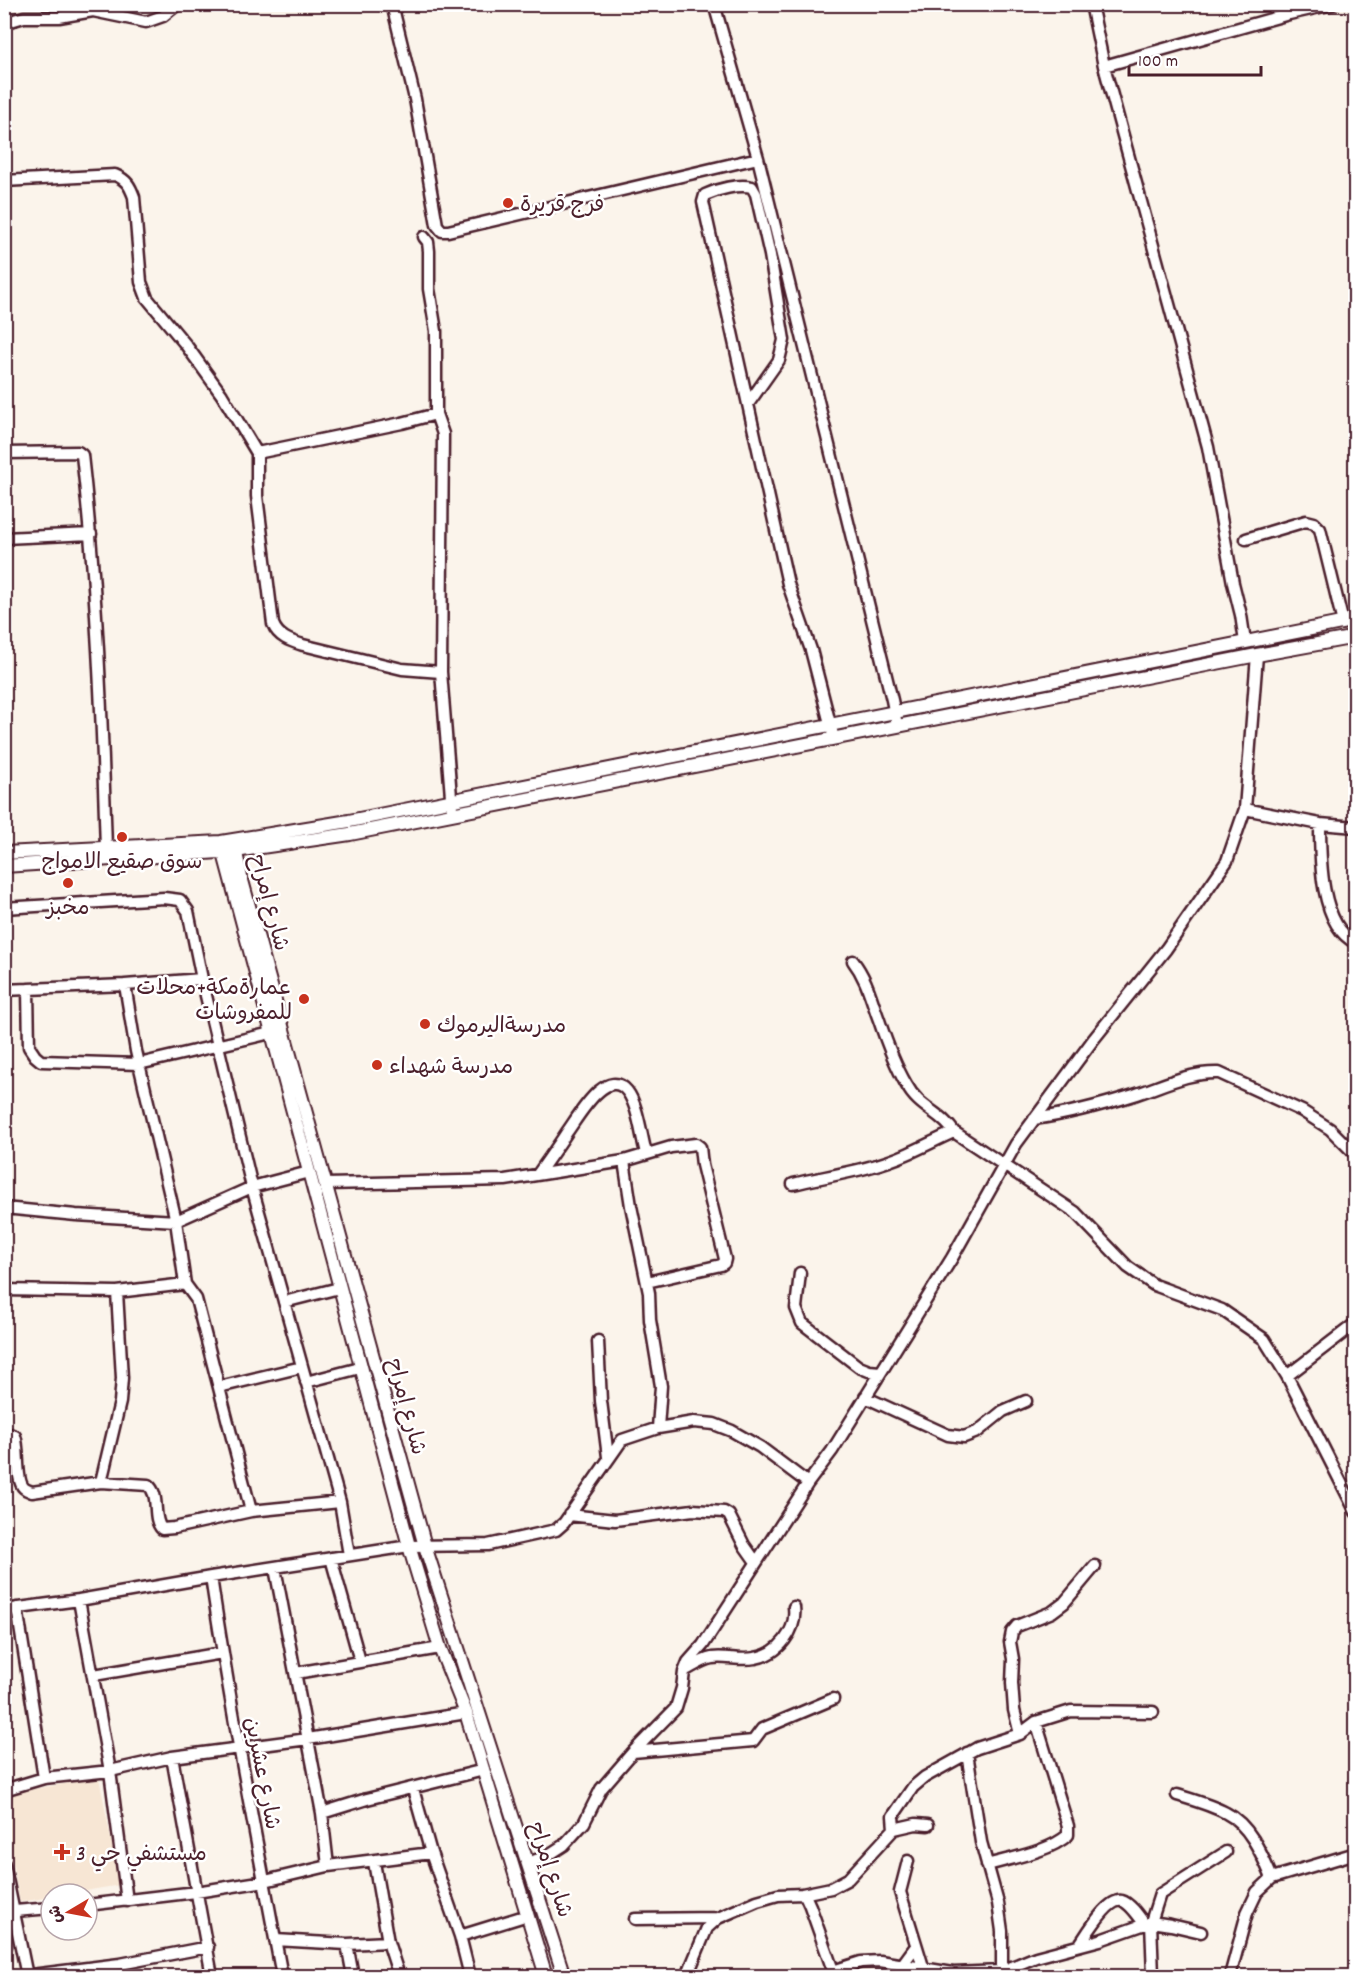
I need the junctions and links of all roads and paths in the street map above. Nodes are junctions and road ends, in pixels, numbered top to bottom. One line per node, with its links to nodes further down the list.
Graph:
1 (178, 4): 6 (street)
2 (392, 4): 9 (street)
3 (714, 4): 9 (street)
4 (1091, 4): 8 (street)
5 (1333, 4): 8 (street)
6 (93, 8): 7 (street)
7 (4, 23)
8 (1104, 66): 23 (street)
9 (758, 158): 27 (street)
10 (4, 181): 15 (street)
11 (424, 237): 13 (street)
12 (748, 404): 12 (street); 28 (street)
13 (436, 414): 15 (street); 26 (street)
14 (4, 453): 16 (street)
15 (257, 453): 26 (street)
16 (91, 534): 17 (street); 37 (street)
17 (4, 538)
18 (1246, 540): 20 (street)
19 (1356, 620): 20 (main road)
20 (1343, 623): 21 (main road)
21 (1328, 627): 23 (main road); 24 (main road)
22 (1356, 637): 24 (main road)
23 (1245, 642): 27 (main road)
24 (1330, 642): 25 (main road)
25 (1257, 655): 29 (main road); 32 (street)
26 (441, 672): 31 (street)
27 (894, 713): 28 (main road); 29 (street)
28 (831, 726): 30 (street); 31 (main road)
29 (897, 727): 30 (main road)
30 (834, 739): 33 (main road)
31 (452, 801): 33 (street); 36 (main road)
32 (1245, 809): 34 (street); 50 (street)
33 (453, 815): 36 (main road)
34 (1320, 824): 35 (street); 41 (street)
35 (1356, 827)
36 (228, 846): 37 (main road); 39 (main road); 47 (main road, شارع إمراح); 58 (main road, شارع إمراح)
37 (106, 849): 38 (main road)
38 (4, 853)
39 (4, 866)
40 (4, 908): 43 (street)
41 (1356, 943)
42 (853, 961): 51 (street)
43 (202, 979): 44 (street); 48 (street)
44 (125, 985): 45 (street); 49 (street)
45 (28, 989): 46 (street); 49 (street)
46 (4, 990)
47 (271, 1032): 48 (street); 56 (main road, شارع إمراح)
48 (218, 1045): 49 (street); 60 (street)
49 (139, 1064): 62 (street)
50 (1034, 1119): 53 (street); 55 (street)
51 (954, 1132): 55 (street); 59 (street)
52 (646, 1153): 54 (street); 57 (street); 64 (street)
53 (1356, 1155)
54 (624, 1161): 57 (street); 64 (street)
55 (1005, 1164): 74 (street); 75 (street)
56 (309, 1172): 60 (street); 66 (main road, شارع إمراح)
57 (538, 1174): 58 (street)
58 (326, 1184): 90 (main road, شارع إمراح)
59 (793, 1184)
60 (252, 1187): 62 (street); 69 (street)
61 (4, 1208): 62 (street)
62 (176, 1221): 65 (street)
63 (800, 1272): 74 (street)
64 (647, 1282): 80 (street)
65 (185, 1284): 68 (street); 77 (street)
66 (339, 1288): 69 (street); 73 (main road, شارع إمراح)
67 (4, 1290): 68 (street)
68 (117, 1292): 83 (street)
69 (284, 1302): 72 (street)
70 (1356, 1323): 75 (street)
71 (598, 1341): 82 (street)
72 (302, 1367): 76 (street); 77 (street)
73 (360, 1368): 76 (street); 89 (main road, شارع إمراح)
74 (880, 1372): 78 (street)
75 (1287, 1376): 87 (street)
76 (306, 1382): 85 (street)
77 (219, 1387): 86 (street)
78 (865, 1397): 79 (street); 84 (street)
79 (1026, 1401)
80 (658, 1428): 82 (street); 84 (street)
81 (4, 1432): 83 (street)
82 (608, 1456): 88 (street)
83 (101, 1482): 86 (street)
84 (808, 1483): 93 (street)
85 (340, 1502): 86 (street); 91 (street)
86 (251, 1511)
87 (1356, 1512)
88 (569, 1515): 90 (street); 93 (street)
89 (409, 1546): 90 (street); 91 (street); 101 (main road, شارع إمراح)
90 (425, 1546): 131 (main road, شارع إمراح)
91 (349, 1555): 92 (street)
92 (331, 1558): 95 (street); 103 (street)
93 (756, 1562): 104 (street)
94 (1095, 1566): 111 (street)
95 (275, 1568): 96 (street); 105 (street)
96 (211, 1577): 97 (street); 102 (street, شارع عشرين)
97 (79, 1600): 99 (street); 106 (street)
98 (795, 1607): 104 (street)
99 (17, 1608): 100 (street); 119 (street)
100 (4, 1611)
101 (440, 1648): 103 (street); 108 (main road, شارع إمراح)
102 (222, 1653): 106 (street); 113 (street, شارع عشرين)
103 (360, 1661): 105 (street)
104 (684, 1672): 114 (street)
105 (296, 1673): 112 (street)
106 (94, 1675): 118 (street)
107 (833, 1699): 114 (street)
108 (466, 1713): 112 (street); 117 (main road, شارع إمراح)
109 (1153, 1713): 110 (street)
110 (1036, 1722): 111 (street); 133 (street)
111 (1020, 1734): 115 (street)
112 (308, 1739): 113 (street); 123 (street)
113 (239, 1748): 116 (street); 136 (street, شارع عشرين)
114 (633, 1752): 131 (street)
115 (967, 1753): 125 (street); 133 (street)
116 (172, 1757): 118 (street); 137 (street)
117 (484, 1770): 120 (street); 143 (main road, شارع إمراح)
118 (110, 1771): 119 (street); 139 (street)
119 (44, 1778): 121 (street)
120 (413, 1788): 123 (street); 127 (street)
121 (4, 1790)
122 (1177, 1795): 135 (street)
123 (322, 1813): 134 (street)
124 (928, 1825): 125 (street)
125 (894, 1829): 138 (street)
126 (1226, 1852): 146 (street)
127 (431, 1853): 130 (street); 148 (street)
128 (1356, 1853): 135 (street)
129 (908, 1861): 153 (street)
130 (374, 1862): 134 (street); 150 (street)
131 (528, 1863): 166 (main road, شارع إمراح)
132 (4, 1864): 142 (street)
133 (987, 1865): 158 (street)
134 (328, 1866): 136 (street)
135 (1272, 1878): 169 (street)
136 (265, 1881): 137 (street); 149 (street, شارع عشرين)
137 (196, 1892): 139 (street); 154 (street)
138 (802, 1894): 144 (street); 157 (street)
139 (127, 1901): 140 (street)
140 (99, 1904)
141 (39, 1909): 142 (street)
142 (15, 1911): 159 (street)
143 (528, 1915): 148 (street); 165 (main road, شارع إمراح)
144 (718, 1918): 145 (street); 167 (street)
145 (635, 1919)
146 (1148, 1924): 147 (street); 152 (street); 152 (street); 168 (street)
147 (1201, 1932)
148 (460, 1936): 164 (street)
149 (275, 1940): 151 (street); 161 (street, شارع عشرين)
150 (388, 1942): 151 (street); 163 (street)
151 (346, 1944): 162 (street)
152 (1080, 1944): 158 (street)
153 (916, 1946): 155 (street); 156 (street)
154 (208, 1947): 159 (street); 160 (street)
155 (902, 1965): 156 (street); 157 (street)
156 (924, 1970): 158 (street)
157 (834, 1974)
158 (1002, 1974)
159 (26, 1976)
160 (212, 1977)
161 (282, 1977)
162 (353, 1977)
163 (399, 1977)
164 (470, 1977)
165 (546, 1977)
166 (564, 1977)
167 (687, 1977)
168 (1153, 1977)
169 (1230, 1977)

